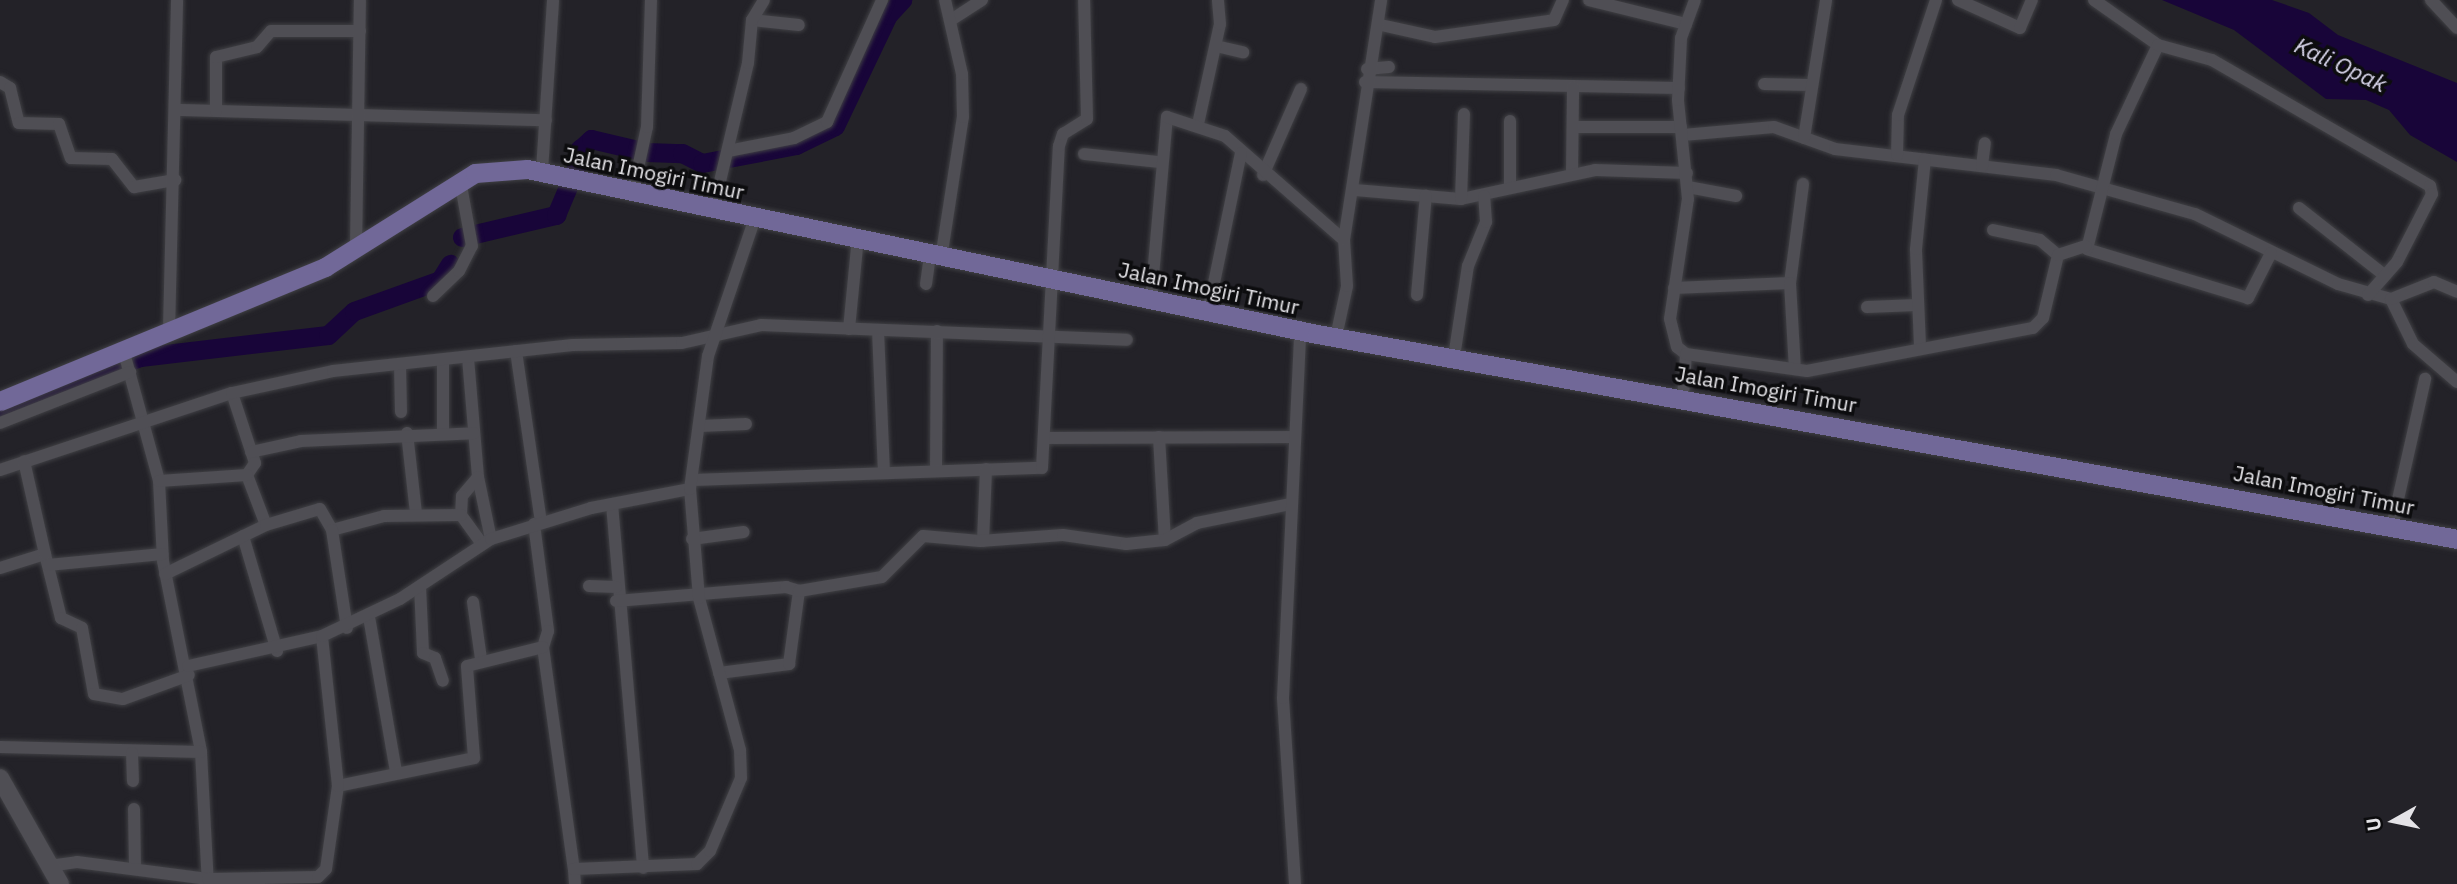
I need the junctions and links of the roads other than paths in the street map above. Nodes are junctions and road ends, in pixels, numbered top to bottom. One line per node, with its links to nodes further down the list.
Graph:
1 (177, 0): 39 (street)
2 (360, 0): 27 (street)
3 (553, 0): 43 (street)
4 (651, 0): 68 (street)
5 (764, 0): 21 (street)
6 (882, 0): 51 (street)
7 (945, 0): 22 (street)
8 (982, 0): 22 (street)
9 (1084, 0): 85 (street)
10 (1218, 0): 29 (street)
11 (1381, 0): 25 (street)
12 (1563, 0): 25 (street)
13 (1589, 0): 23 (street)
14 (1695, 0): 23 (street)
15 (1826, 0): 35 (street)
16 (1936, 0): 53 (street)
17 (1958, 0): 18 (street)
18 (2032, 0)
19 (2094, 0): 28 (street)
20 (2431, 0): 26 (street)
21 (752, 20): 24 (street); 51 (street)
22 (951, 20): 81 (street)
23 (1686, 24): 37 (street)
24 (799, 25)
25 (1381, 25): 32 (street)
26 (2457, 28)
27 (360, 31): 40 (street); 41 (street)
28 (2158, 45): 65 (street); 84 (street)
29 (1216, 46): 30 (street); 45 (street)
30 (1243, 52)
31 (1389, 67): 32 (street)
32 (1366, 76): 36 (street); 67 (street)
33 (0, 82): 61 (street)
34 (1764, 84): 35 (street)
35 (1810, 85): 48 (street)
36 (1573, 87): 37 (street); 46 (street)
37 (1679, 88): 47 (street)
38 (1301, 89): 60 (street)
39 (179, 110): 40 (street); 61 (street)
40 (216, 111): 41 (street)
41 (357, 111): 43 (street); 80 (street)
42 (1464, 114): 72 (street)
43 (546, 120): 57 (street)
44 (1510, 121): 64 (street)
45 (1198, 124): 50 (street); 55 (street)
46 (1574, 127): 47 (street); 59 (street)
47 (1682, 131): 48 (street); 58 (street)
48 (1804, 138): 53 (street)
49 (1985, 143): 56 (street)
50 (1241, 153): 60 (street); 97 (street)
51 (727, 154): 74 (street)
52 (1084, 154): 55 (street)
53 (1897, 155): 54 (street)
54 (1925, 159): 56 (street); 95 (street)
55 (1159, 162): 93 (street)
56 (1982, 166): 65 (street)
57 (542, 170): 62 (main road, Jalan Imogiri Timur); 68 (main road, Jalan Imogiri Timur)
58 (1687, 173): 59 (street); 66 (street)
59 (1572, 174): 64 (street)
60 (1262, 175): 78 (street)
61 (175, 180): 99 (street)
62 (460, 180): 80 (main road, Jalan Imogiri Timur); 92 (street)
63 (1802, 184): 86 (street)
64 (1510, 186): 70 (street)
65 (2105, 186): 79 (street); 82 (street)
66 (1688, 187): 71 (street); 88 (street)
67 (1355, 190): 69 (street); 78 (street)
68 (633, 191): 74 (main road, Jalan Imogiri Timur)
69 (1426, 195): 72 (street); 90 (street)
70 (1484, 196): 72 (street); 110 (street)
71 (1736, 196)
72 (1461, 199)
73 (2299, 208): 84 (street)
74 (713, 211): 75 (main road, Jalan Imogiri Timur)
75 (755, 218): 77 (main road, Jalan Imogiri Timur); 101 (street)
76 (1993, 230): 83 (street)
77 (858, 238): 81 (main road, Jalan Imogiri Timur); 98 (street)
78 (1344, 240): 105 (street)
79 (2085, 246): 82 (street); 83 (street)
80 (355, 248): 99 (main road, Jalan Imogiri Timur)
81 (936, 251): 85 (main road, Jalan Imogiri Timur); 87 (street)
82 (2272, 254): 91 (street)
83 (2058, 255): 107 (street)
84 (2382, 277): 91 (street)
85 (1051, 279): 93 (main road, Jalan Imogiri Timur); 104 (street)
86 (1790, 283): 88 (street); 115 (street)
87 (926, 284)
88 (1674, 288): 109 (street)
89 (2457, 292): 94 (street)
90 (1417, 295)
91 (2368, 295): 94 (street)
92 (433, 296)
93 (1151, 299): 97 (main road, Jalan Imogiri Timur)
94 (2391, 299): 117 (street)
95 (1917, 306): 96 (street); 107 (street)
96 (1867, 307)
97 (1208, 312): 103 (main road, Jalan Imogiri Timur)
98 (849, 329): 100 (street); 101 (street)
99 (169, 330): 113 (main road, Jalan Imogiri Timur)
100 (878, 330): 102 (street); 137 (street)
101 (716, 331): 108 (street); 125 (street)
102 (937, 331): 104 (street); 134 (street)
103 (1300, 331): 105 (main road, Jalan Imogiri Timur); 129 (street)
104 (1048, 335): 106 (street); 130 (street)
105 (1336, 337): 110 (main road, Jalan Imogiri Timur)
106 (1127, 340)
107 (1920, 346): 115 (street)
108 (516, 351): 111 (street); 146 (street)
109 (1686, 354): 115 (street); 119 (street)
110 (1454, 357): 119 (main road, Jalan Imogiri Timur)
111 (468, 358): 112 (street); 128 (street)
112 (443, 361): 114 (street); 127 (street)
113 (127, 362): 120 (main road, Jalan Imogiri Timur); 122 (street); 123 (street)
114 (400, 365): 118 (street); 121 (street)
115 (1795, 369)
116 (2425, 379): 148 (street)
117 (2457, 382)
118 (232, 394): 123 (street); 132 (street)
119 (1683, 397): 148 (main road, Jalan Imogiri Timur)
120 (0, 401)
121 (401, 412)
122 (0, 424)
123 (146, 424): 133 (street); 140 (street)
124 (746, 424): 125 (street)
125 (700, 426): 141 (street)
126 (407, 433): 127 (street); 132 (street); 144 (street)
127 (443, 433): 128 (street)
128 (474, 433): 139 (street)
129 (1295, 437): 131 (street); 143 (street)
130 (1048, 438): 131 (street); 136 (street)
131 (1159, 438): 154 (street)
132 (251, 452): 138 (street)
133 (24, 461): 135 (street); 158 (street)
134 (936, 469): 136 (street); 137 (street)
135 (0, 470)
136 (986, 470): 155 (street)
137 (884, 472): 141 (street)
138 (247, 475): 140 (street); 147 (street)
139 (478, 477): 145 (street); 156 (street)
140 (159, 481): 157 (street)
141 (691, 484): 142 (street); 152 (street)
142 (612, 504): 146 (street); 163 (street)
143 (1290, 504): 154 (street); 192 (street)
144 (415, 513): 145 (street); 149 (street)
145 (461, 514): 156 (street)
146 (537, 523): 156 (street); 171 (street)
147 (266, 525): 149 (street); 151 (street)
148 (2392, 526): 153 (main road, Jalan Imogiri Timur)
149 (332, 530): 169 (street)
150 (744, 532): 152 (street)
151 (243, 536): 160 (street); 172 (street)
152 (692, 539): 165 (street)
153 (2457, 539)
154 (1165, 540): 155 (street)
155 (983, 541): 164 (street)
156 (487, 542): 161 (street)
157 (162, 554): 158 (street); 160 (street)
158 (47, 559): 159 (street); 174 (street)
159 (0, 568)
160 (165, 574): 174 (street)
161 (420, 586): 168 (street); 176 (street)
162 (589, 586): 163 (street)
163 (616, 587): 166 (street)
164 (799, 591): 165 (street); 175 (street)
165 (699, 598): 166 (street); 175 (street)
166 (617, 601): 186 (street)
167 (473, 602): 173 (street)
168 (369, 617): 169 (street); 180 (street)
169 (347, 628): 170 (street)
170 (322, 636): 172 (street); 183 (street)
171 (543, 647): 173 (street); 188 (street)
172 (277, 651): 174 (street)
173 (481, 659): 180 (street)
174 (189, 671): 178 (street)
175 (719, 673): 186 (street)
176 (443, 681)
177 (0, 747): 179 (street)
178 (201, 752): 179 (street); 189 (street)
179 (132, 753): 182 (street)
180 (396, 772): 183 (street)
181 (0, 778): 185 (main road)
182 (133, 781)
183 (338, 786): 189 (street)
184 (134, 809): 187 (street)
185 (50, 866): 187 (street); 190 (main road)
186 (643, 868): 188 (street)
187 (135, 869): 189 (street)
188 (574, 869): 191 (street)
189 (208, 881)
190 (60, 884)
191 (575, 884)
192 (1295, 884)

